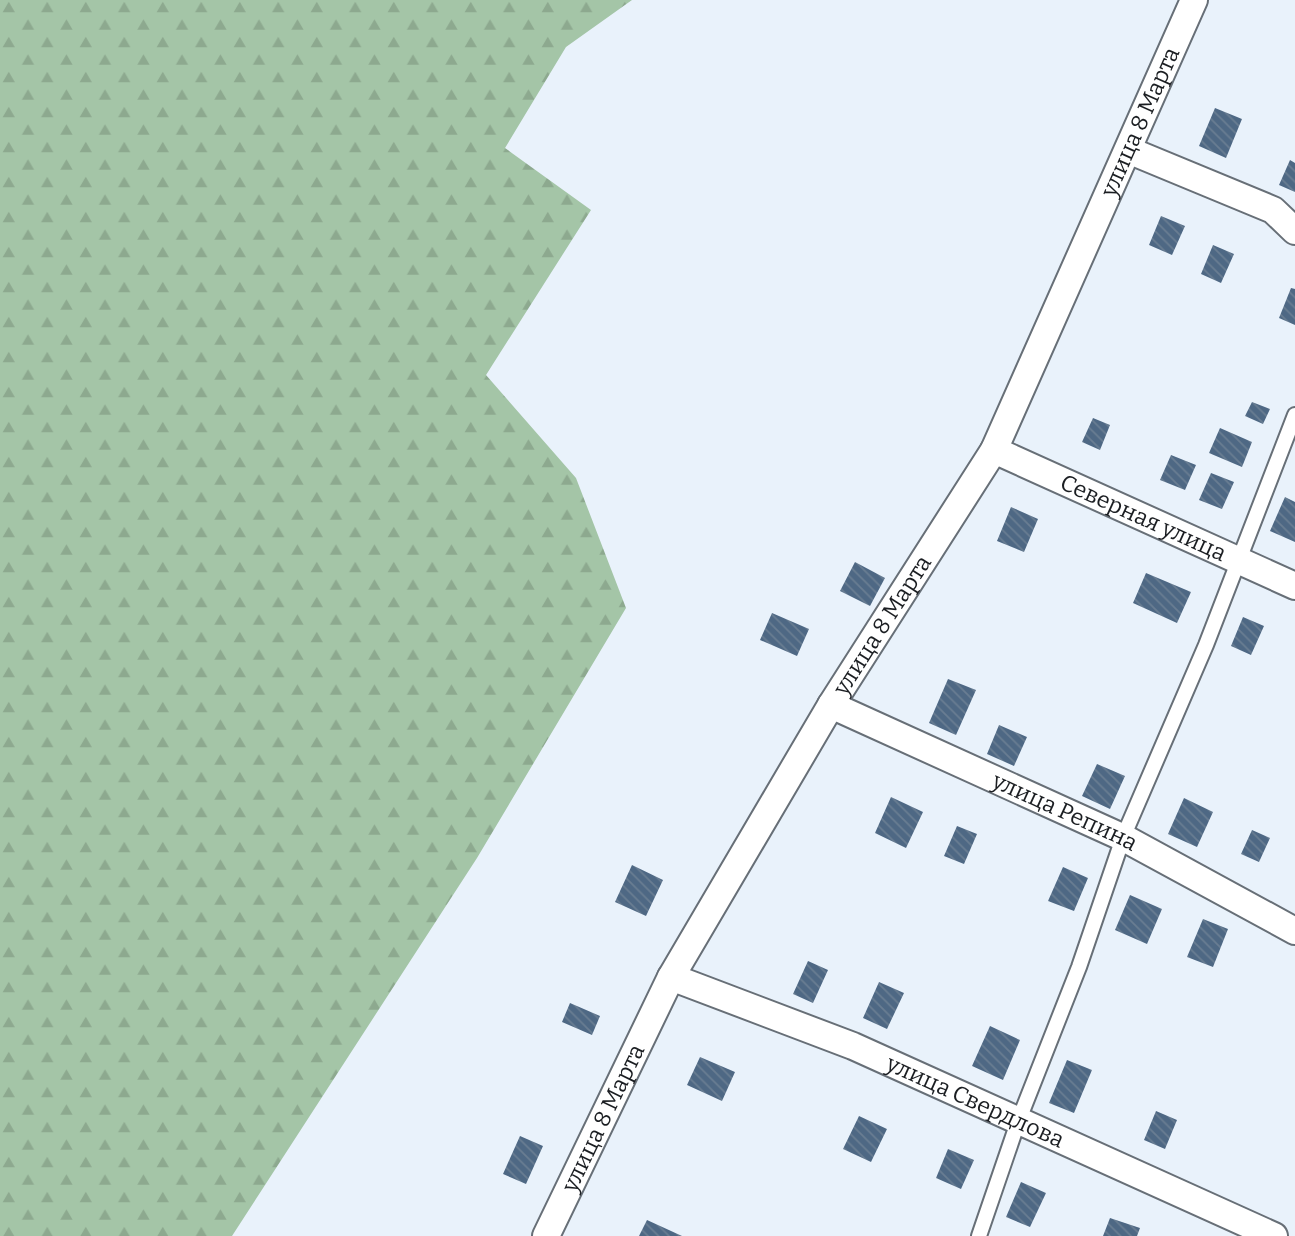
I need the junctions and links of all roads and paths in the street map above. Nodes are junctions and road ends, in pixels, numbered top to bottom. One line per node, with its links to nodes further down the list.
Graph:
1 (1194, 0): 2 (street, улица 8 Марта)
2 (1128, 150): 3 (street); 5 (street, улица 8 Марта)
3 (1295, 231)
4 (1295, 415): 6 (lane)
5 (994, 450): 6 (street, Северная улица); 8 (street, улица 8 Марта)
6 (1238, 558): 7 (street, Северная улица); 9 (lane)
7 (1295, 586)
8 (831, 705): 9 (street, улица Репина); 11 (street, улица 8 Марта)
9 (1124, 838): 10 (street, улица Репина); 12 (lane)
10 (1295, 931)
11 (671, 977): 12 (street, улица Свердлова); 13 (street, улица 8 Марта)
12 (1018, 1122): 14 (lane); 15 (street, улица Свердлова)
13 (545, 1236)
14 (979, 1236)
15 (1274, 1236)

